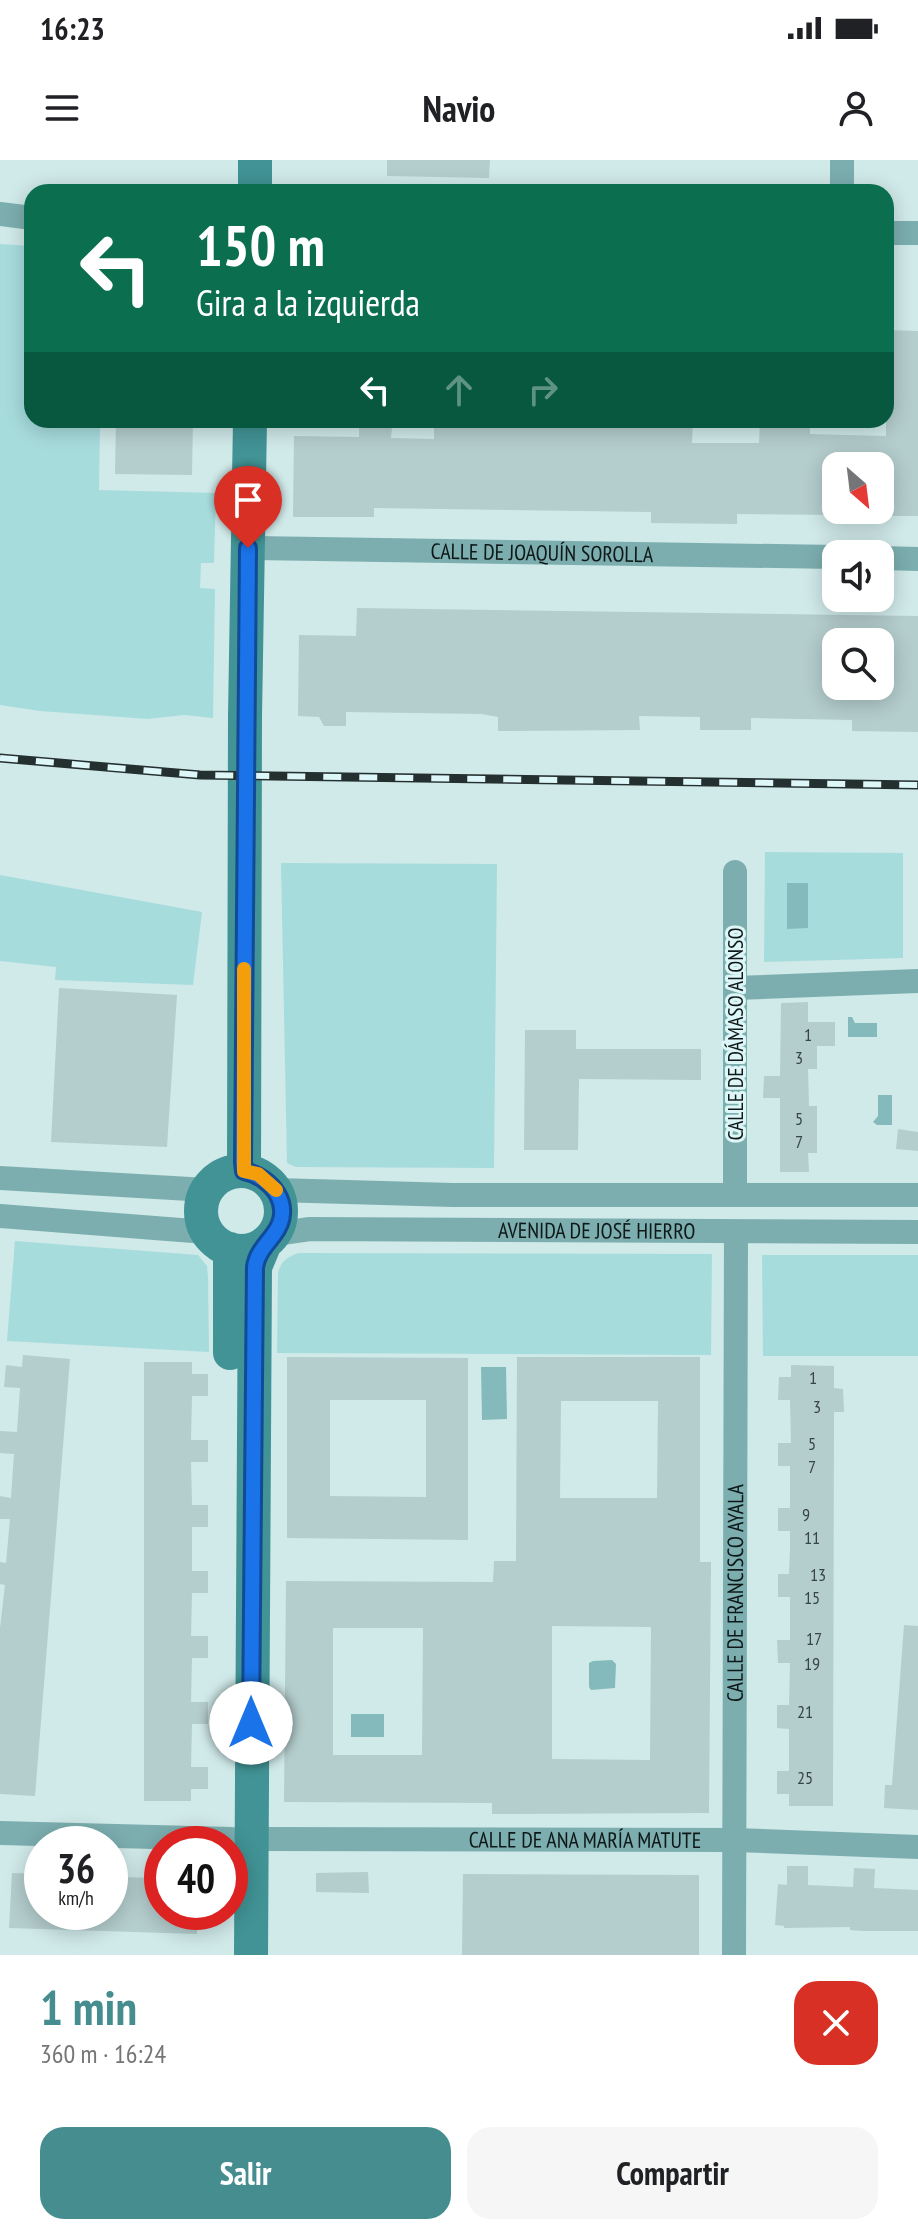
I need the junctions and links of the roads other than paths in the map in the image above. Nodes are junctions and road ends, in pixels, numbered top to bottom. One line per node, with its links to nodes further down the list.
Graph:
1 (255, 160): 3 (street)
2 (842, 160): 4 (street)
3 (255, 184)
4 (842, 184)
5 (0, 214): 6 (street)
6 (24, 217)
7 (894, 233): 8 (street)
8 (918, 233)
9 (250, 428): 10 (street)
10 (248, 548): 11 (street, CALLE DE JOAQUÍN SOROLLA); 17 (street)
11 (822, 557)
12 (894, 558): 13 (street)
13 (918, 559)
14 (735, 872): 16 (street, CALLE DE DÁMASO ALONSO)
15 (918, 981): 16 (street)
16 (735, 988): 21 (street, CALLE DE DÁMASO ALONSO)
17 (244, 1171): 19 (street); 20 (street)
18 (0, 1178): 19 (street)
19 (207, 1190): 27 (street)
20 (276, 1190): 21 (street, AVENIDA DE JOSÉ HIERRO); 26 (street)
21 (735, 1195): 22 (street, AVENIDA DE JOSÉ HIERRO)
22 (918, 1195)
23 (0, 1216): 27 (street)
24 (736, 1232): 25 (street, AVENIDA DE JOSÉ HIERRO); 26 (street, AVENIDA DE JOSÉ HIERRO); 33 (street, CALLE DE FRANCISCO AYALA)
25 (918, 1232)
26 (270, 1238): 27 (street); 28 (street)
27 (218, 1240): 29 (street)
28 (241, 1826)
29 (241, 1826)
30 (0, 1833): 31 (street, CALLE DE ANA MARÍA MATUTE)
31 (144, 1837)
32 (248, 1839): 33 (street, CALLE DE ANA MARÍA MATUTE)
33 (735, 1840): 34 (street, CALLE DE ANA MARÍA MATUTE); 39 (street, CALLE DE FRANCISCO AYALA)
34 (918, 1847)
35 (248, 1920): 38 (street)
36 (235, 1930): 37 (street)
37 (233, 1955)
38 (251, 1955)
39 (734, 1955)

